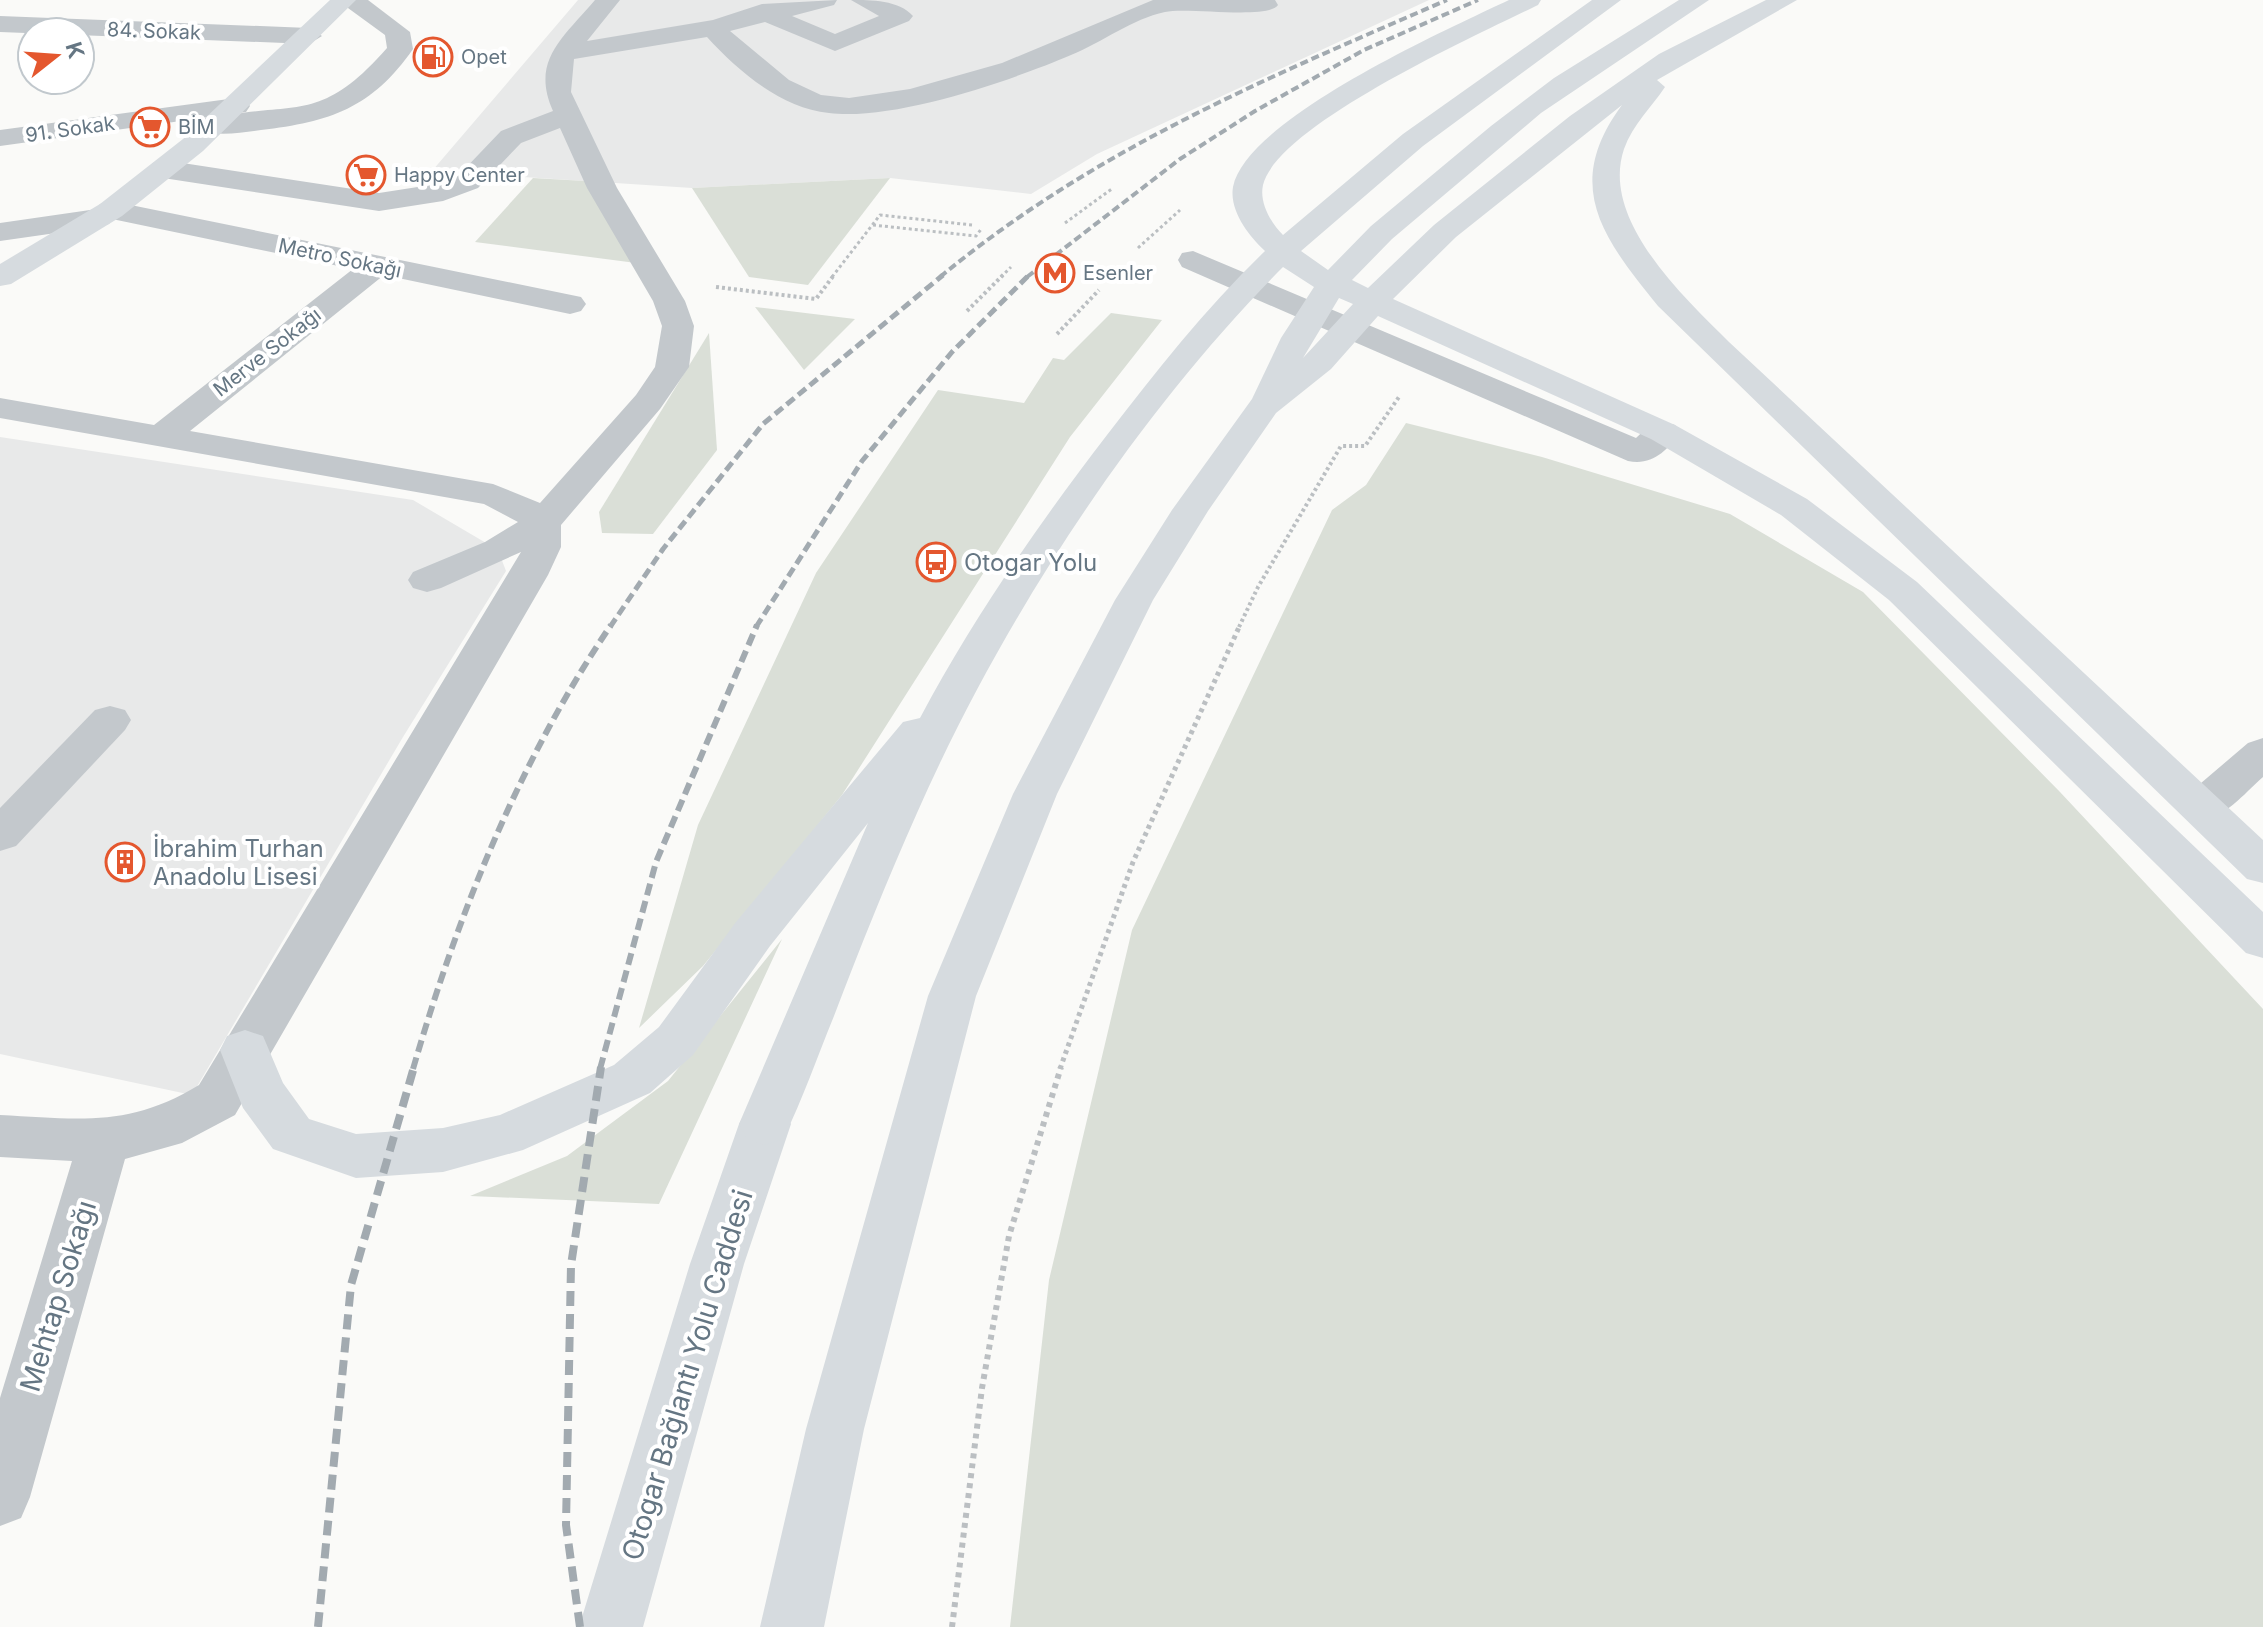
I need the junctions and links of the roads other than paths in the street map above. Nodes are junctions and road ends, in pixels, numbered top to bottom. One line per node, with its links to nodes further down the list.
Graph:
1 (346, 0): 14 (main road); 19 (street)
2 (608, 0): 16 (street)
3 (749, 0): 11 (street)
4 (825, 0): 11 (street)
5 (863, 0): 11 (street)
6 (1529, 0): 30 (main road)
7 (1609, 0): 34 (main road)
8 (1697, 0): 28 (main road)
9 (1785, 0): 15 (main road)
10 (1266, 5): 12 (street)
11 (772, 16): 12 (street)
12 (713, 28): 16 (street)
13 (96, 29): 14 (street, 84. Sokak)
14 (309, 36): 17 (main road)
15 (1706, 42): 28 (main road); 37 (main road)
16 (564, 53): 18 (street)
17 (236, 106): 19 (main road); 20 (street, 91. Sokak)
18 (566, 116): 21 (street); 32 (street)
19 (216, 126): 21 (main road)
20 (0, 138)
21 (163, 169): 22 (main road)
22 (104, 214): 23 (street); 25 (street, Metro Sokağı); 26 (main road)
23 (0, 232)
24 (1193, 260): 30 (street)
25 (376, 266): 27 (street, Metro Sokağı); 31 (street, Merve Sokağı)
26 (0, 277)
27 (570, 304)
28 (1264, 406): 48 (main road)
29 (0, 408): 31 (street)
30 (1663, 432): 38 (main road)
31 (159, 438): 32 (street)
32 (542, 523): 33 (street); 42 (street)
33 (427, 580)
34 (956, 692): 42 (main road); 47 (main road, Otogar Bağlantı Yolu Caddesi)
35 (110, 720): 39 (street)
36 (2263, 753): 37 (street)
37 (2202, 806): 38 (main road); 40 (main road)
38 (2142, 821): 41 (main road)
39 (0, 835)
40 (2263, 867)
41 (2263, 940)
42 (245, 1050): 44 (street)
43 (0, 1136): 44 (street)
44 (104, 1141): 45 (street, Mehtap Sokağı)
45 (14, 1401): 46 (street, Mehtap Sokağı)
46 (0, 1497)
47 (611, 1627)
48 (792, 1627)

